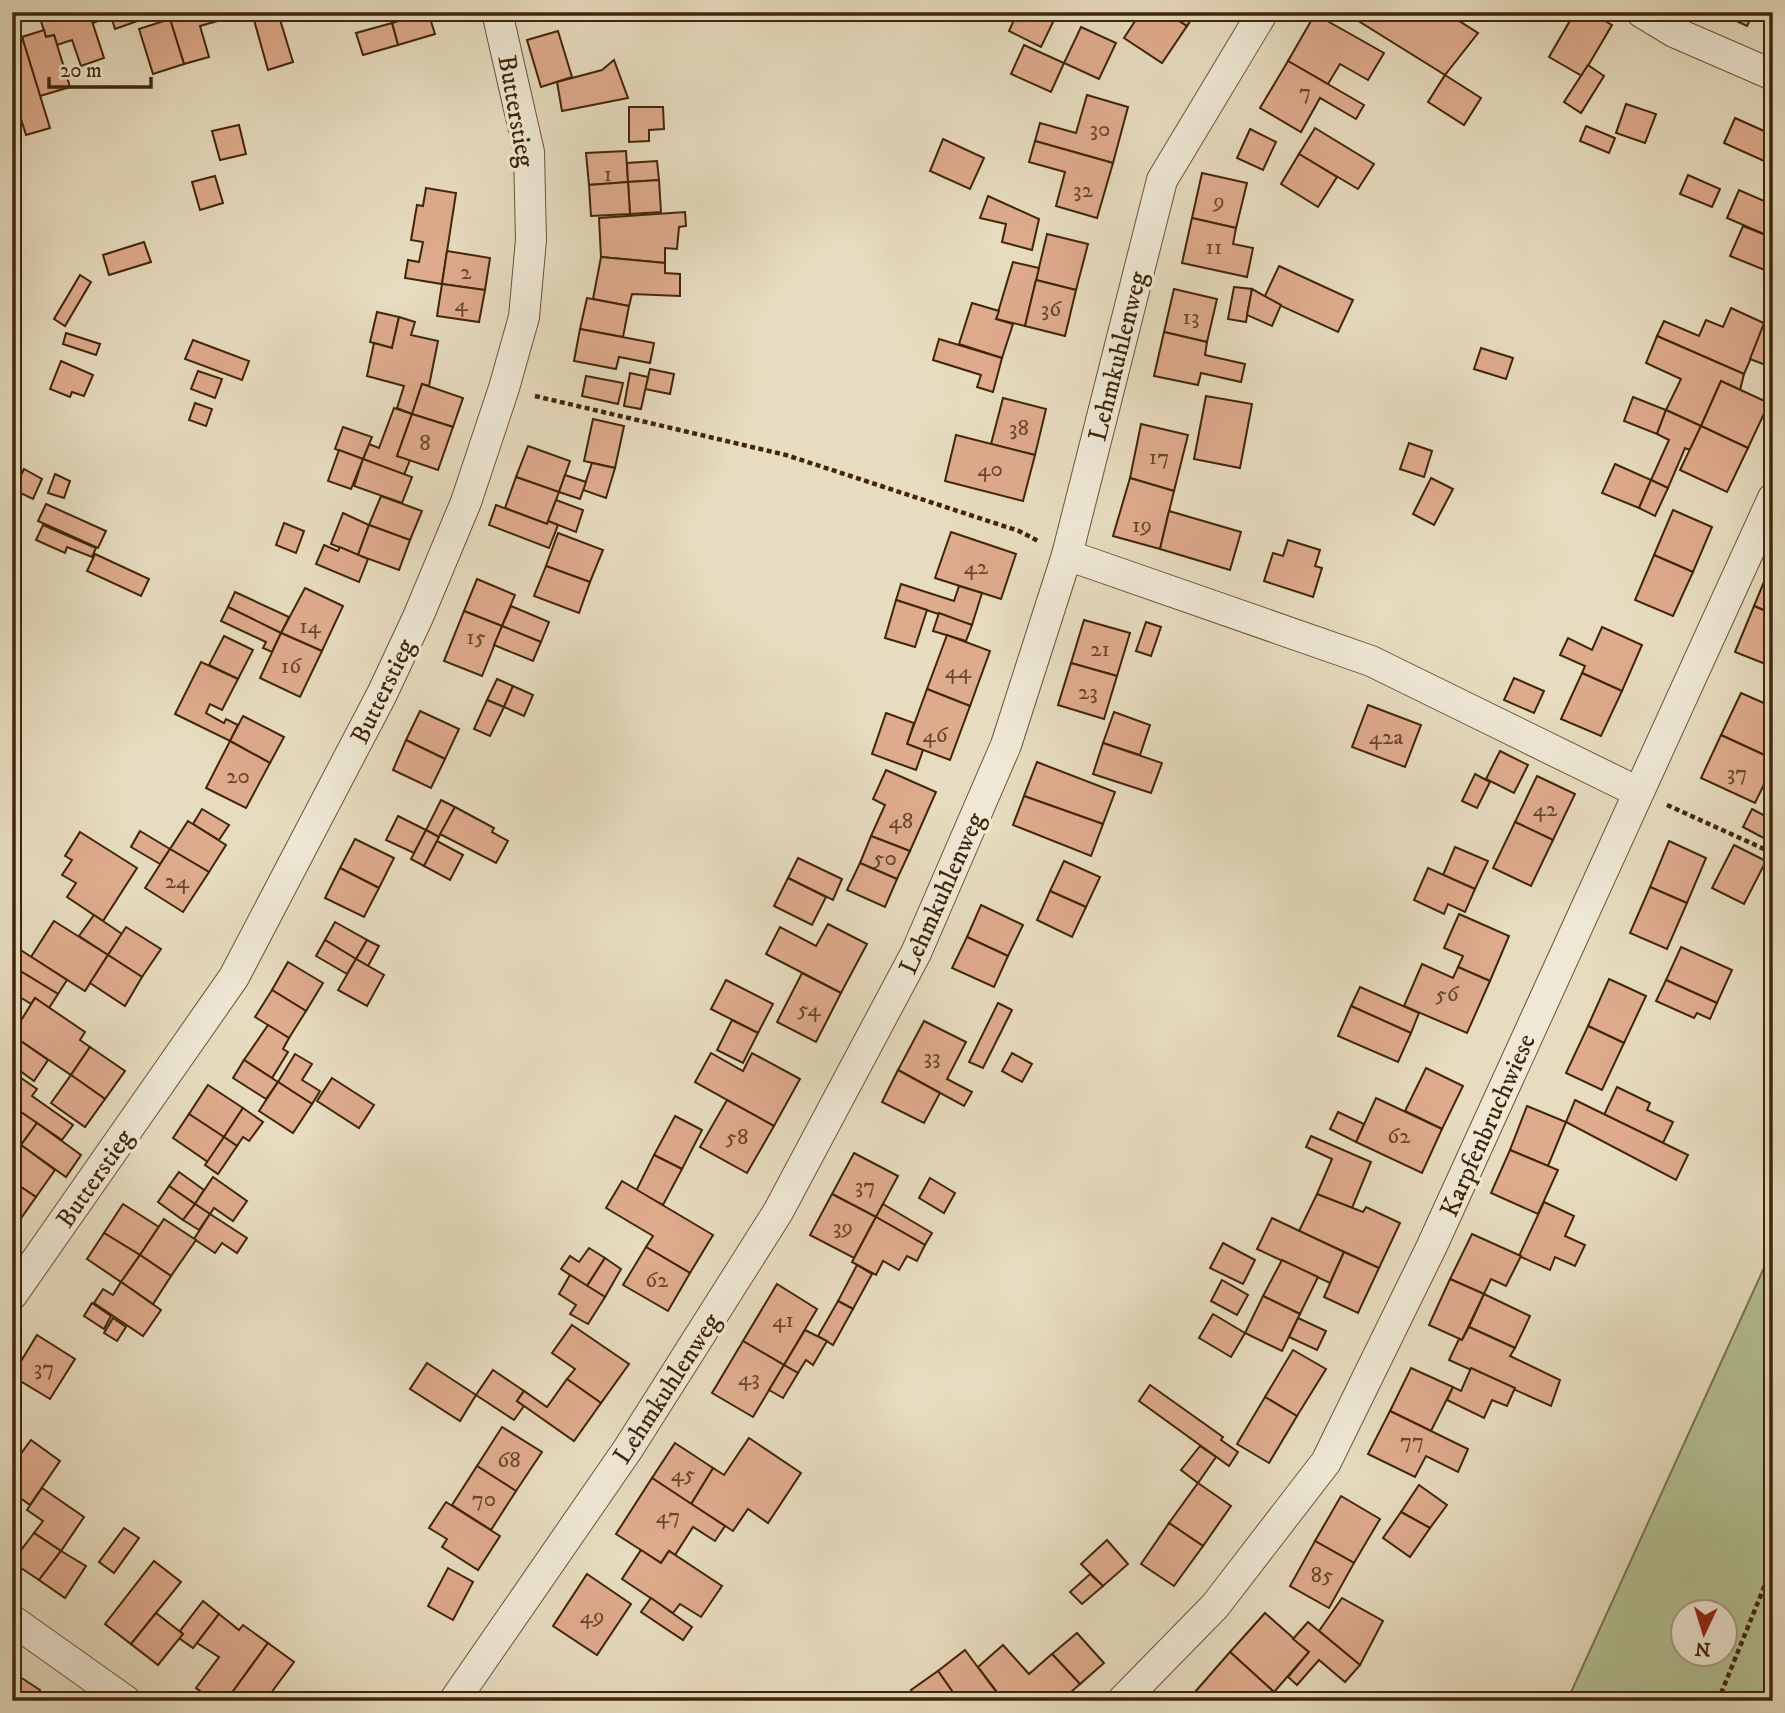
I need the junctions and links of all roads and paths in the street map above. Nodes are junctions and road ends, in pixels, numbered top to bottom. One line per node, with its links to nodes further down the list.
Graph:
1 (497, 12): 5 (street, Butterstieg)
2 (1263, 12): 7 (street, Lehmkuhlenweg)
3 (1641, 12): 4 (street)
4 (1773, 75)
5 (504, 388): 7 (path); 10 (street, Butterstieg)
6 (1773, 498): 8 (street, Karpfenbruchwiese)
7 (1067, 555): 8 (street); 14 (street, Lehmkuhlenweg)
8 (1638, 792): 9 (path); 15 (street, Karpfenbruchwiese)
9 (1773, 853)
10 (12, 1295)
11 (1773, 1565): 16 (path)
12 (12, 1620): 13 (street)
13 (126, 1701)
14 (454, 1701)
15 (1122, 1701)
16 (1718, 1701)

